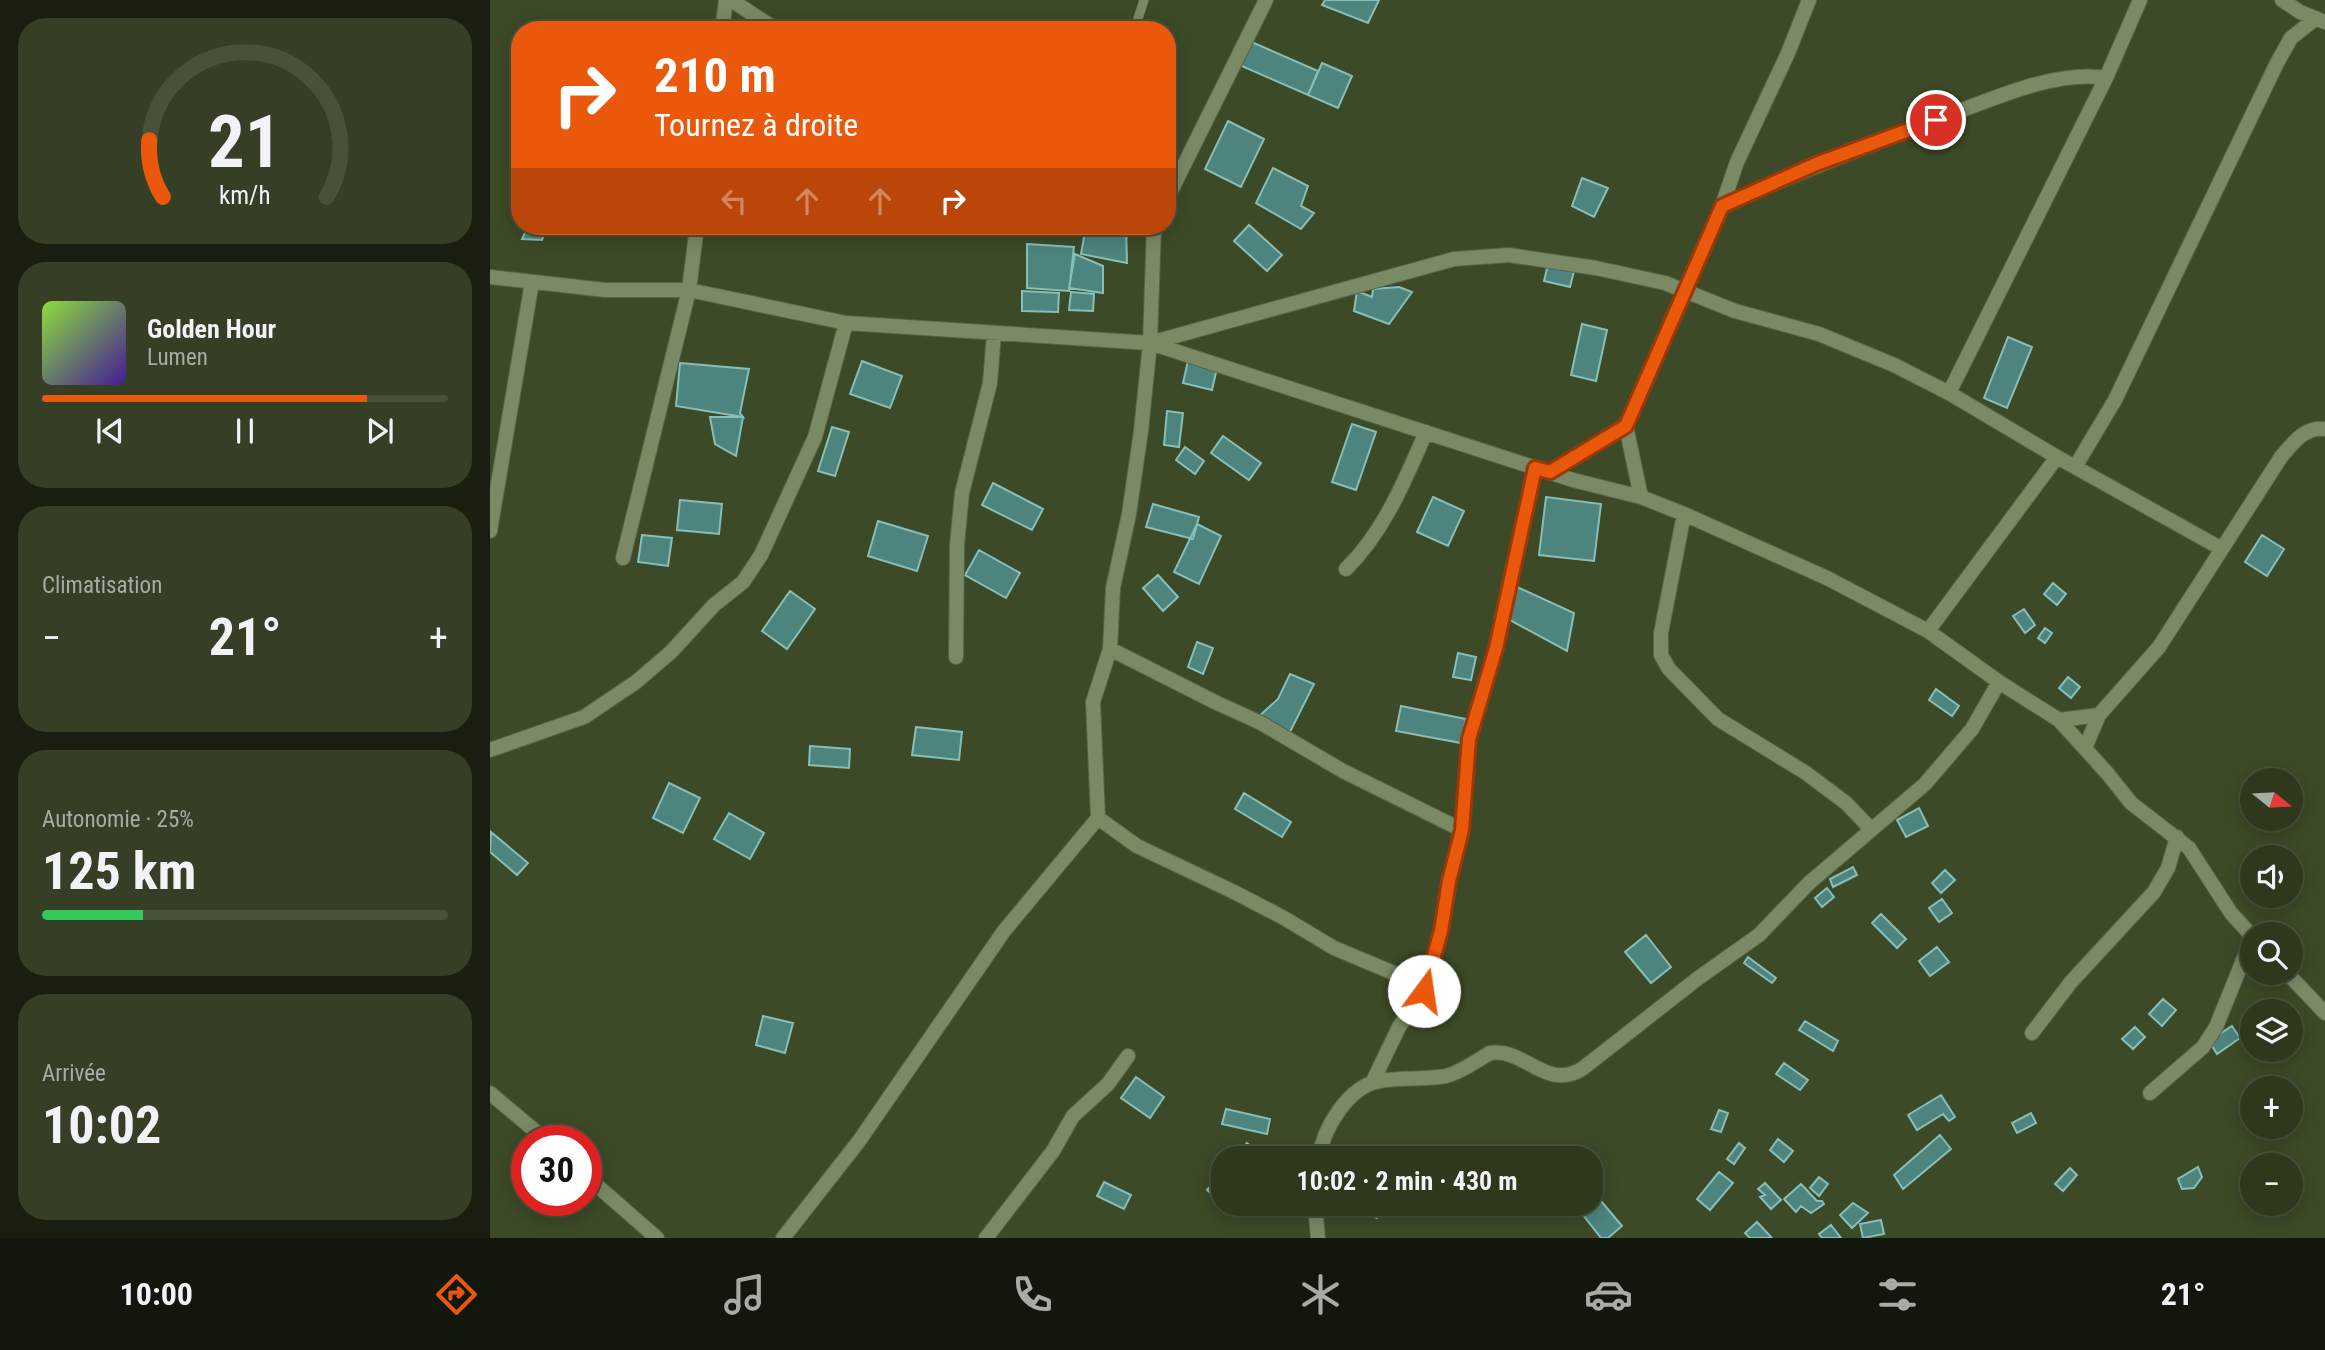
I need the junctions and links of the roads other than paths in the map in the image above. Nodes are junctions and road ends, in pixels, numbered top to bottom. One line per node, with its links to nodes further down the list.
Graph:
1 (729, 0): 8 (street); 9 (street)
2 (1144, 0): 10 (lane)
3 (1266, 0): 12 (street)
4 (1809, 0): 13 (street)
5 (2140, 0): 11 (street)
6 (2282, 0): 7 (street)
7 (2320, 20): 28 (street)
8 (724, 21)
9 (763, 21)
10 (1137, 21)
11 (2106, 78): 13 (street); 23 (street)
12 (1176, 181)
13 (1722, 206): 19 (street)
14 (696, 235): 18 (street)
15 (1151, 235): 22 (street)
16 (490, 277): 17 (street)
17 (532, 282): 18 (street); 32 (street)
18 (689, 290): 20 (street); 34 (street)
19 (1685, 293): 22 (street); 23 (street); 24 (street)
20 (846, 323): 21 (street); 43 (street)
21 (993, 333): 22 (street); 38 (street)
22 (1150, 343): 26 (street); 37 (street)
23 (1949, 393): 27 (street)
24 (1626, 426): 29 (street); 30 (street)
25 (2325, 429): 33 (street)
26 (1426, 432): 29 (street); 35 (street)
27 (2057, 457): 28 (street); 36 (street)
28 (2075, 467): 33 (street)
29 (1542, 470): 30 (street); 46 (street)
30 (1641, 497): 31 (street)
31 (1684, 514): 36 (street); 45 (street)
32 (490, 531)
33 (2222, 549): 40 (street)
34 (623, 558)
35 (1346, 569)
36 (1928, 631): 39 (street)
37 (1110, 649): 44 (street); 46 (street)
38 (956, 657)
39 (1999, 682): 41 (street); 45 (street)
40 (2099, 715): 41 (street); 42 (street)
41 (2059, 720): 42 (street)
42 (2085, 748): 47 (street)
43 (490, 750)
44 (1098, 818): 51 (street); 63 (street)
45 (1871, 828): 55 (street)
46 (1462, 830): 51 (street)
47 (2177, 837): 48 (street); 53 (street)
48 (2240, 923)
49 (2240, 968): 57 (street)
50 (2298, 985): 52 (street)
51 (1424, 991): 55 (street)
52 (2325, 1013)
53 (2032, 1033)
54 (1128, 1056): 64 (street)
55 (1372, 1083): 59 (street)
56 (490, 1093): 58 (street)
57 (2150, 1093)
58 (528, 1125)
59 (1322, 1146)
60 (602, 1190): 62 (street)
61 (1316, 1216): 65 (street)
62 (657, 1238)
63 (783, 1238)
64 (986, 1238)
65 (1318, 1238)

